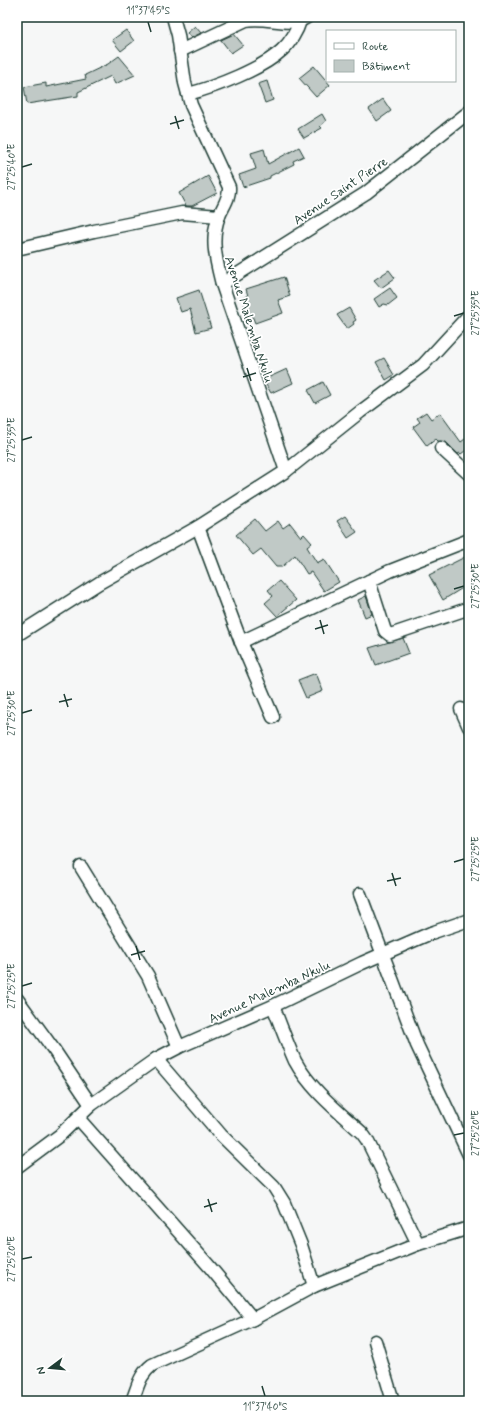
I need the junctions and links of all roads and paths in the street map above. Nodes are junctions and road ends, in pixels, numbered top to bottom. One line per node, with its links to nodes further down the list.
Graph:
1 (173, 17): 3 (street, Avenue Malemba Nkulu)
2 (304, 19): 3 (street); 4 (street)
3 (180, 50): 4 (street, Avenue Malemba Nkulu)
4 (188, 94): 6 (street, Avenue Malemba Nkulu)
5 (469, 112): 8 (street, Avenue Saint Pierre)
6 (219, 216): 7 (street); 8 (street, Avenue Malemba Nkulu)
7 (17, 249)
8 (222, 284): 11 (street, Avenue Malemba Nkulu)
9 (469, 314): 11 (street)
10 (441, 448): 12 (street)
11 (286, 471): 13 (street)
12 (469, 474)
13 (198, 527): 17 (street); 18 (street)
14 (469, 540): 15 (street)
15 (369, 582): 16 (street); 18 (street)
16 (467, 609)
17 (17, 635)
18 (241, 642): 20 (street)
19 (461, 709): 21 (street)
20 (273, 717)
21 (469, 727)
22 (81, 867): 28 (street)
23 (360, 894): 25 (street)
24 (469, 920): 25 (street, Avenue Malemba Nkulu)
25 (384, 955): 27 (street, Avenue Malemba Nkulu); 32 (street)
26 (17, 999): 30 (street)
27 (273, 1006): 28 (street, Avenue Malemba Nkulu); 35 (street)
28 (179, 1047): 29 (street, Avenue Malemba Nkulu)
29 (156, 1059): 30 (street, Avenue Malemba Nkulu); 36 (street)
30 (91, 1105): 31 (street, Avenue Malemba Nkulu)
31 (78, 1118): 33 (street, Avenue Malemba Nkulu); 37 (street)
32 (469, 1155)
33 (17, 1168)
34 (469, 1228): 35 (street)
35 (418, 1244): 36 (street)
36 (314, 1286): 37 (street)
37 (252, 1320): 39 (street)
38 (375, 1341): 40 (street)
39 (132, 1401)
40 (393, 1401)

